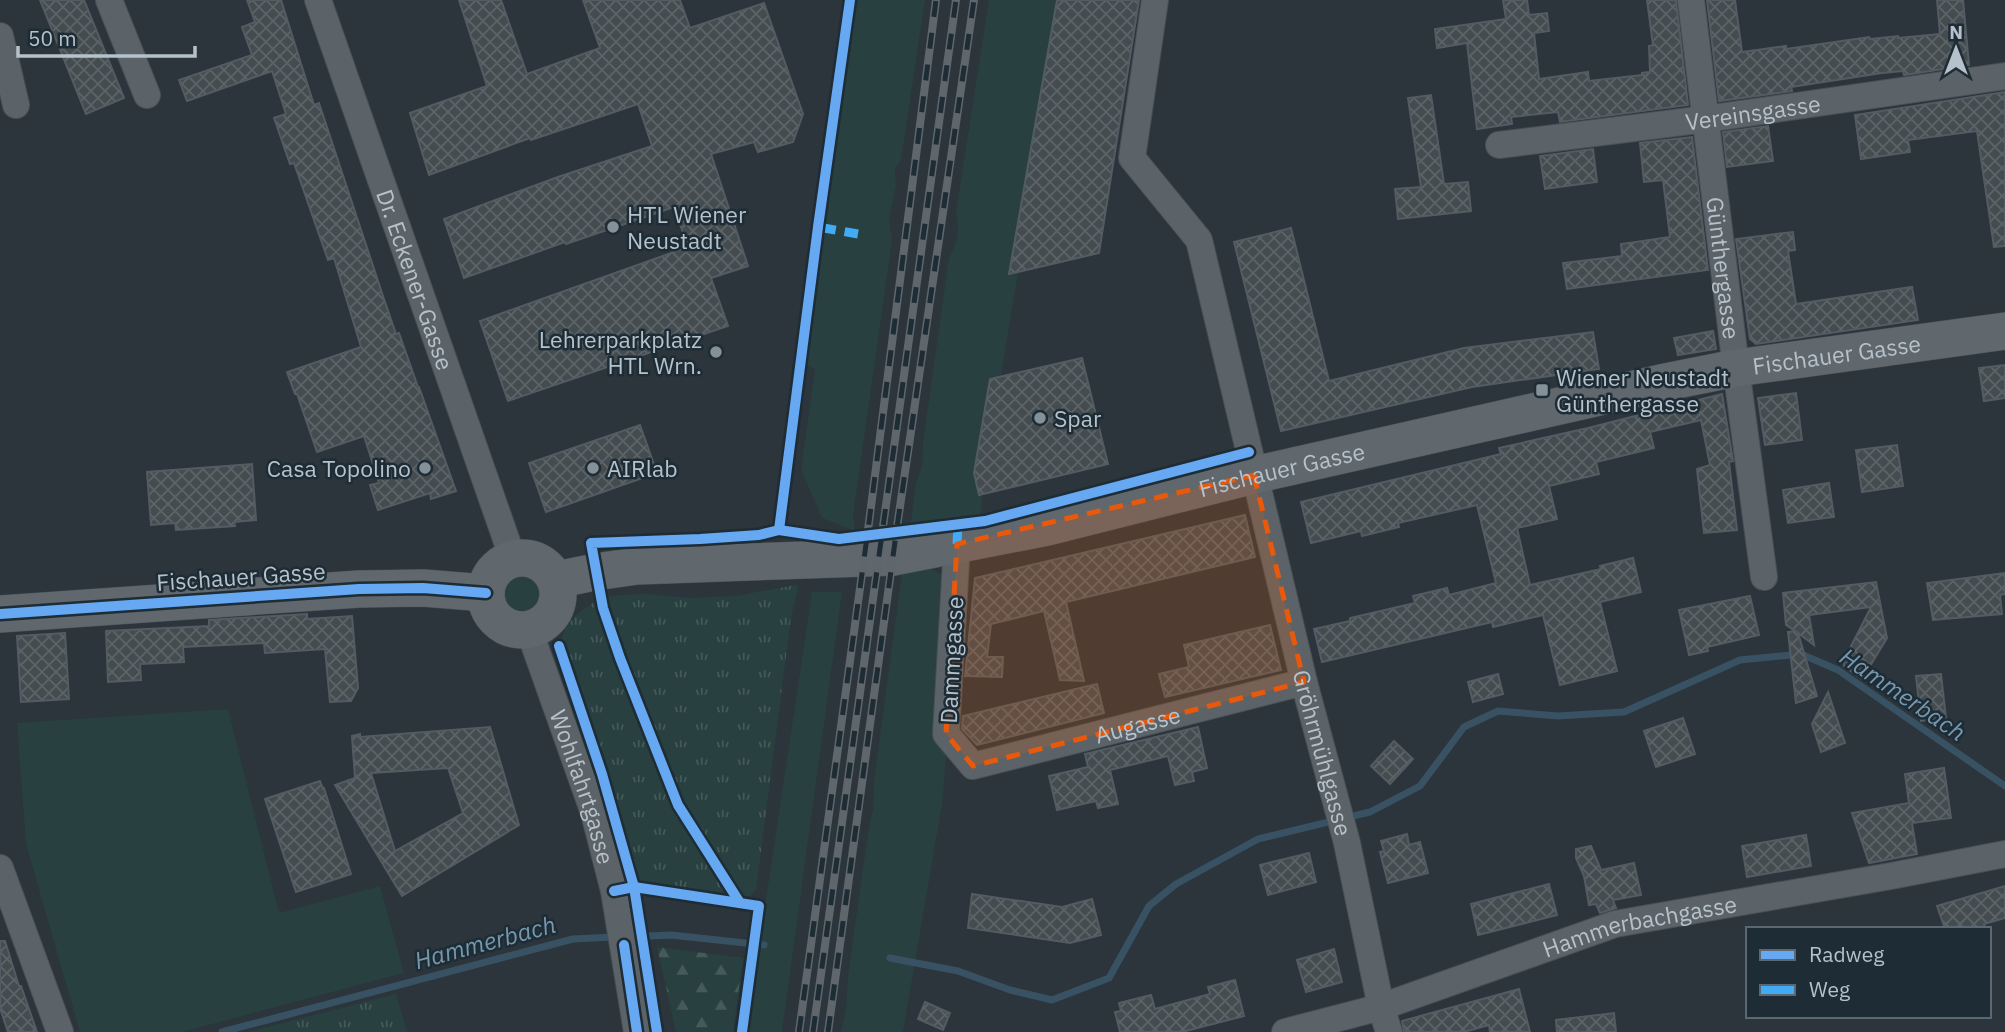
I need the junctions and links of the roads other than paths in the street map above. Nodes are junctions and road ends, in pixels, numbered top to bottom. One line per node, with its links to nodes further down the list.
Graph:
1 (110, 0): 7 (street)
2 (317, 0): 15 (street, Dr. Eckener-Gasse)
3 (1155, 0): 13 (street, Gröhrmühlgasse)
4 (1691, 0): 9 (street, Günthergasse)
5 (0, 36): 8 (street)
6 (2005, 76): 9 (street, Vereinsgasse)
7 (146, 95)
8 (16, 105)
9 (1706, 119): 10 (street, Vereinsgasse); 12 (street, Günthergasse)
10 (1499, 145)
11 (2005, 331): 12 (main road, Fischauer Gasse)
12 (1736, 368): 13 (main road, Fischauer Gasse); 16 (street, Günthergasse)
13 (1254, 475): 14 (main road, Fischauer Gasse); 21 (street, Gröhrmühlgasse)
14 (957, 544): 17 (main road, Fischauer Gasse); 22 (street, Dammgasse)
15 (513, 559): 17 (main road); 18 (main road)
16 (1764, 576)
17 (556, 580): 20 (main road)
18 (485, 593): 19 (main road, Fischauer Gasse); 20 (main road)
19 (0, 614)
20 (529, 630): 27 (street, Wohlfahrtgasse)
21 (1304, 682): 22 (street, Augasse); 25 (street, Gröhrmühlgasse)
22 (973, 766)
23 (2005, 854): 25 (street, Hammerbachgasse)
24 (0, 868): 26 (street)
25 (1381, 1007): 28 (street, Hammerbachgasse); 29 (street, Gröhrmühlgasse)
26 (60, 1032)
27 (637, 1032)
28 (1285, 1032)
29 (1389, 1032)

